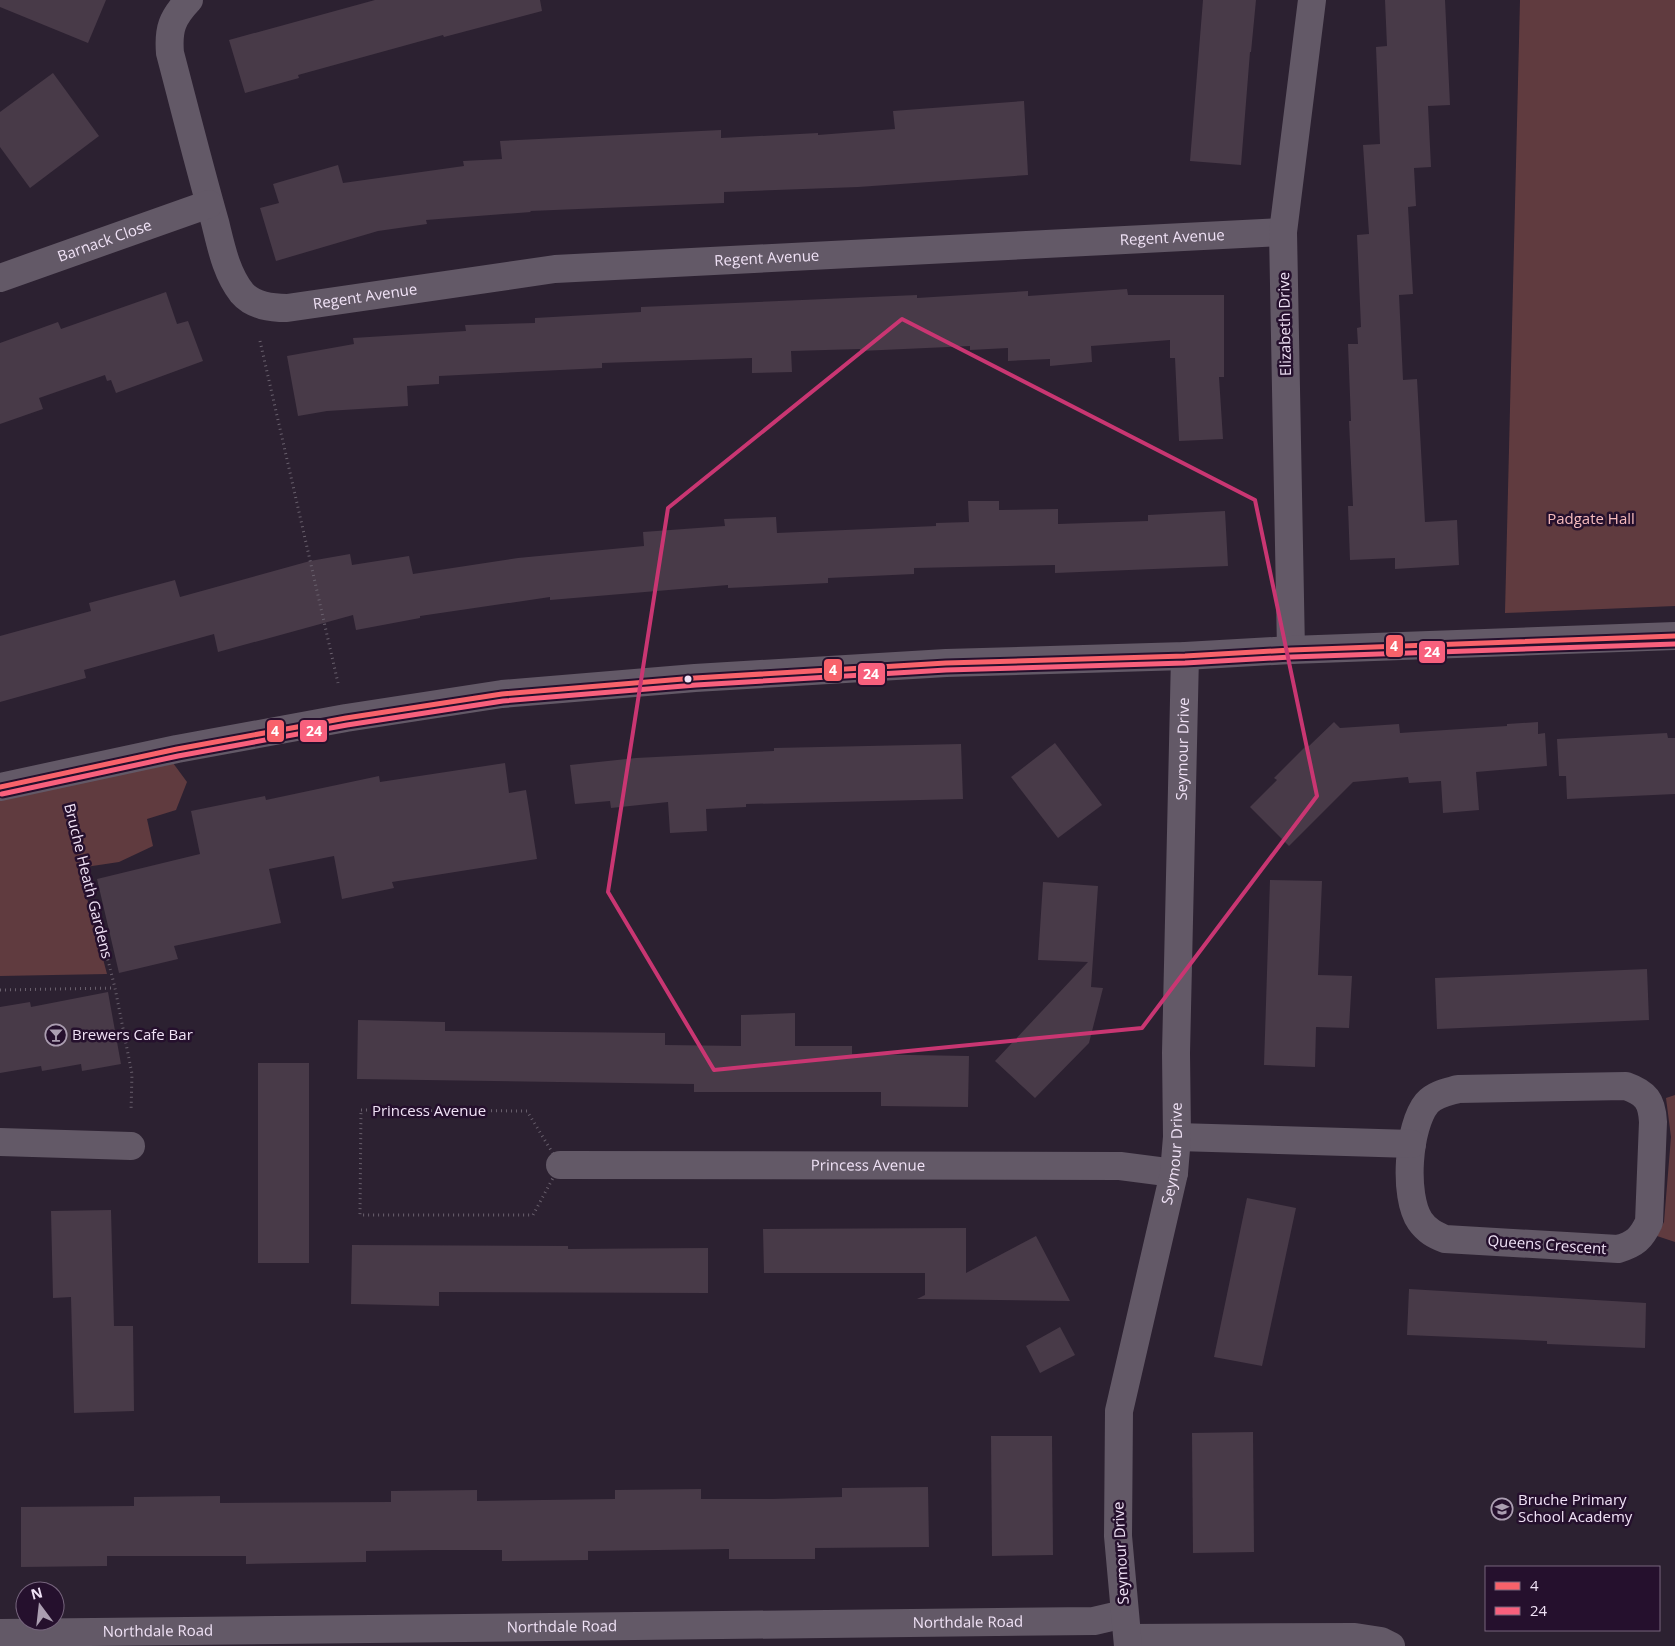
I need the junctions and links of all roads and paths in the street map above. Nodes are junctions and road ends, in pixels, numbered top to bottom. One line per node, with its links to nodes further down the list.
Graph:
1 (1312, 0): 4 (street, Elizabeth Drive)
2 (184, 5): 3 (street)
3 (209, 204): 5 (street, Barnack Close); 6 (street)
4 (1283, 232): 6 (street, Regent Avenue); 8 (street, Elizabeth Drive)
5 (0, 278)
6 (255, 303): 10 (path)
7 (1675, 636): 8 (street)
8 (1291, 650): 9 (street)
9 (1185, 656): 10 (street); 15 (street, Seymour Drive)
10 (346, 718): 11 (street)
11 (62, 774): 12 (street); 13 (path, Bruche Heath Gardens)
12 (0, 787)
13 (115, 988): 14 (path); 18 (path, Bruche Heath Gardens)
14 (0, 990)
15 (1177, 1137): 17 (street); 20 (street, Seymour Drive)
16 (0, 1142): 18 (street)
17 (1412, 1144): 17 (street, Queens Crescent)
18 (131, 1146)
19 (560, 1165): 19 (path, Princess Avenue); 20 (street, Princess Avenue)
20 (1174, 1172): 22 (street, Seymour Drive)
21 (0, 1633): 22 (street, Northdale Road)
22 (1127, 1633): 23 (street, Northdale Road)
23 (1301, 1642): 24 (street, Northdale Road)
24 (1391, 1646)

